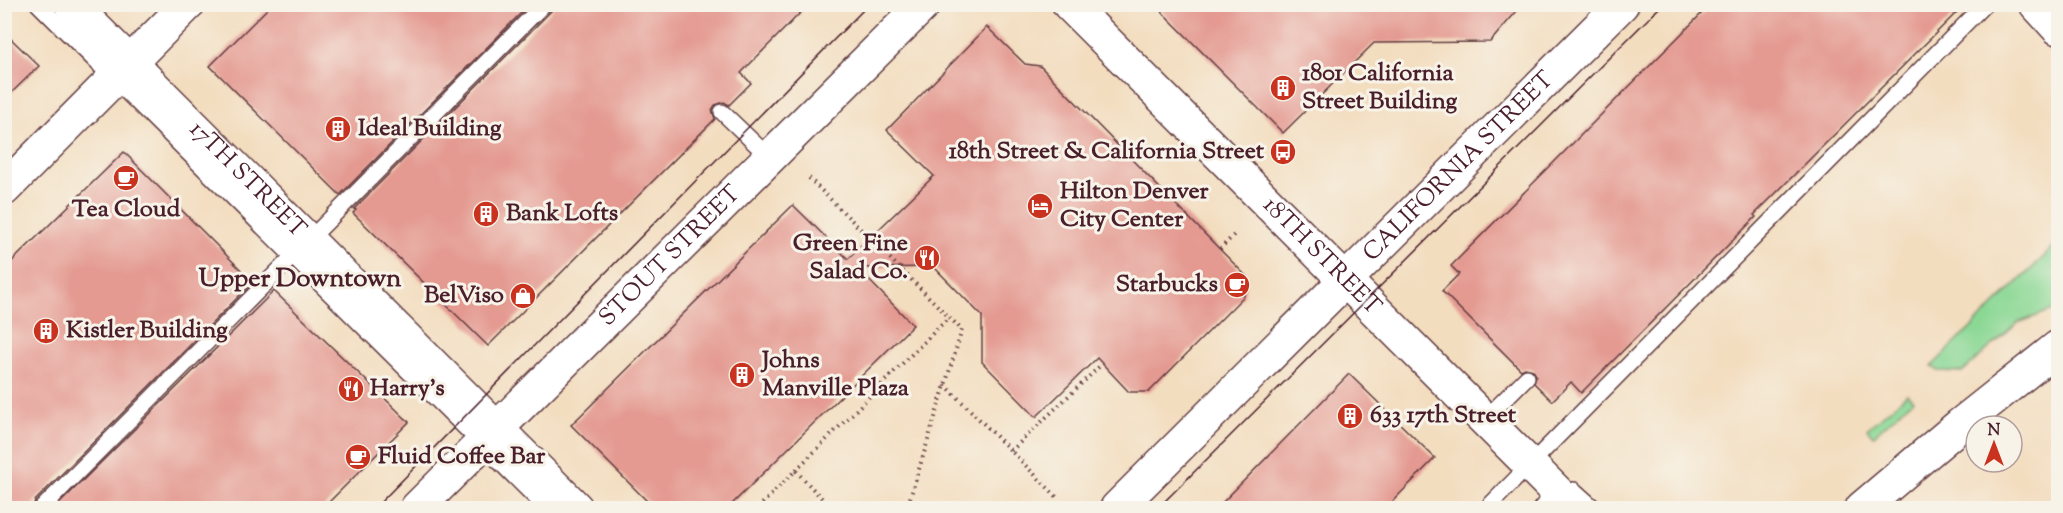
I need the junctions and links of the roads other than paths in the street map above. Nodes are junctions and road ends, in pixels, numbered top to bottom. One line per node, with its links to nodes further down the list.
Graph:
1 (38, 4): 12 (lane, 17TH STREET)
2 (71, 4): 12 (main road, 17TH STREET)
3 (188, 4): 12 (main road)
4 (544, 4): 16 (lane)
5 (924, 4): 14 (main road, STOUT STREET)
6 (1069, 4): 17 (main road, 18TH STREET)
7 (1088, 4): 17 (lane)
8 (1622, 4): 17 (main road, CALIFORNIA STREET)
9 (1985, 4): 22 (lane)
10 (2036, 4): 11 (main road)
11 (2058, 28)
12 (122, 71): 15 (main road); 16 (main road, 17TH STREET)
13 (722, 112): 14 (lane)
14 (770, 158): 21 (main road, STOUT STREET)
15 (4, 189)
16 (300, 249): 21 (main road, 17TH STREET); 21 (lane, 17TH STREET); 25 (lane)
17 (1349, 277): 20 (main road, 18TH STREET); 29 (main road, CALIFORNIA STREET)
18 (2058, 347): 24 (main road)
19 (1527, 377): 20 (lane)
20 (1489, 415): 22 (main road, 18TH STREET)
21 (489, 437): 26 (main road, STOUT STREET); 27 (lane, 17TH STREET); 28 (main road, 17TH STREET)
22 (1534, 460): 23 (main road, 18TH STREET); 30 (lane); 31 (lane)
23 (1557, 503)
24 (1875, 504)
25 (42, 508)
26 (417, 508)
27 (546, 508)
28 (576, 508)
29 (1117, 508)
30 (1487, 508)
31 (1594, 508)

